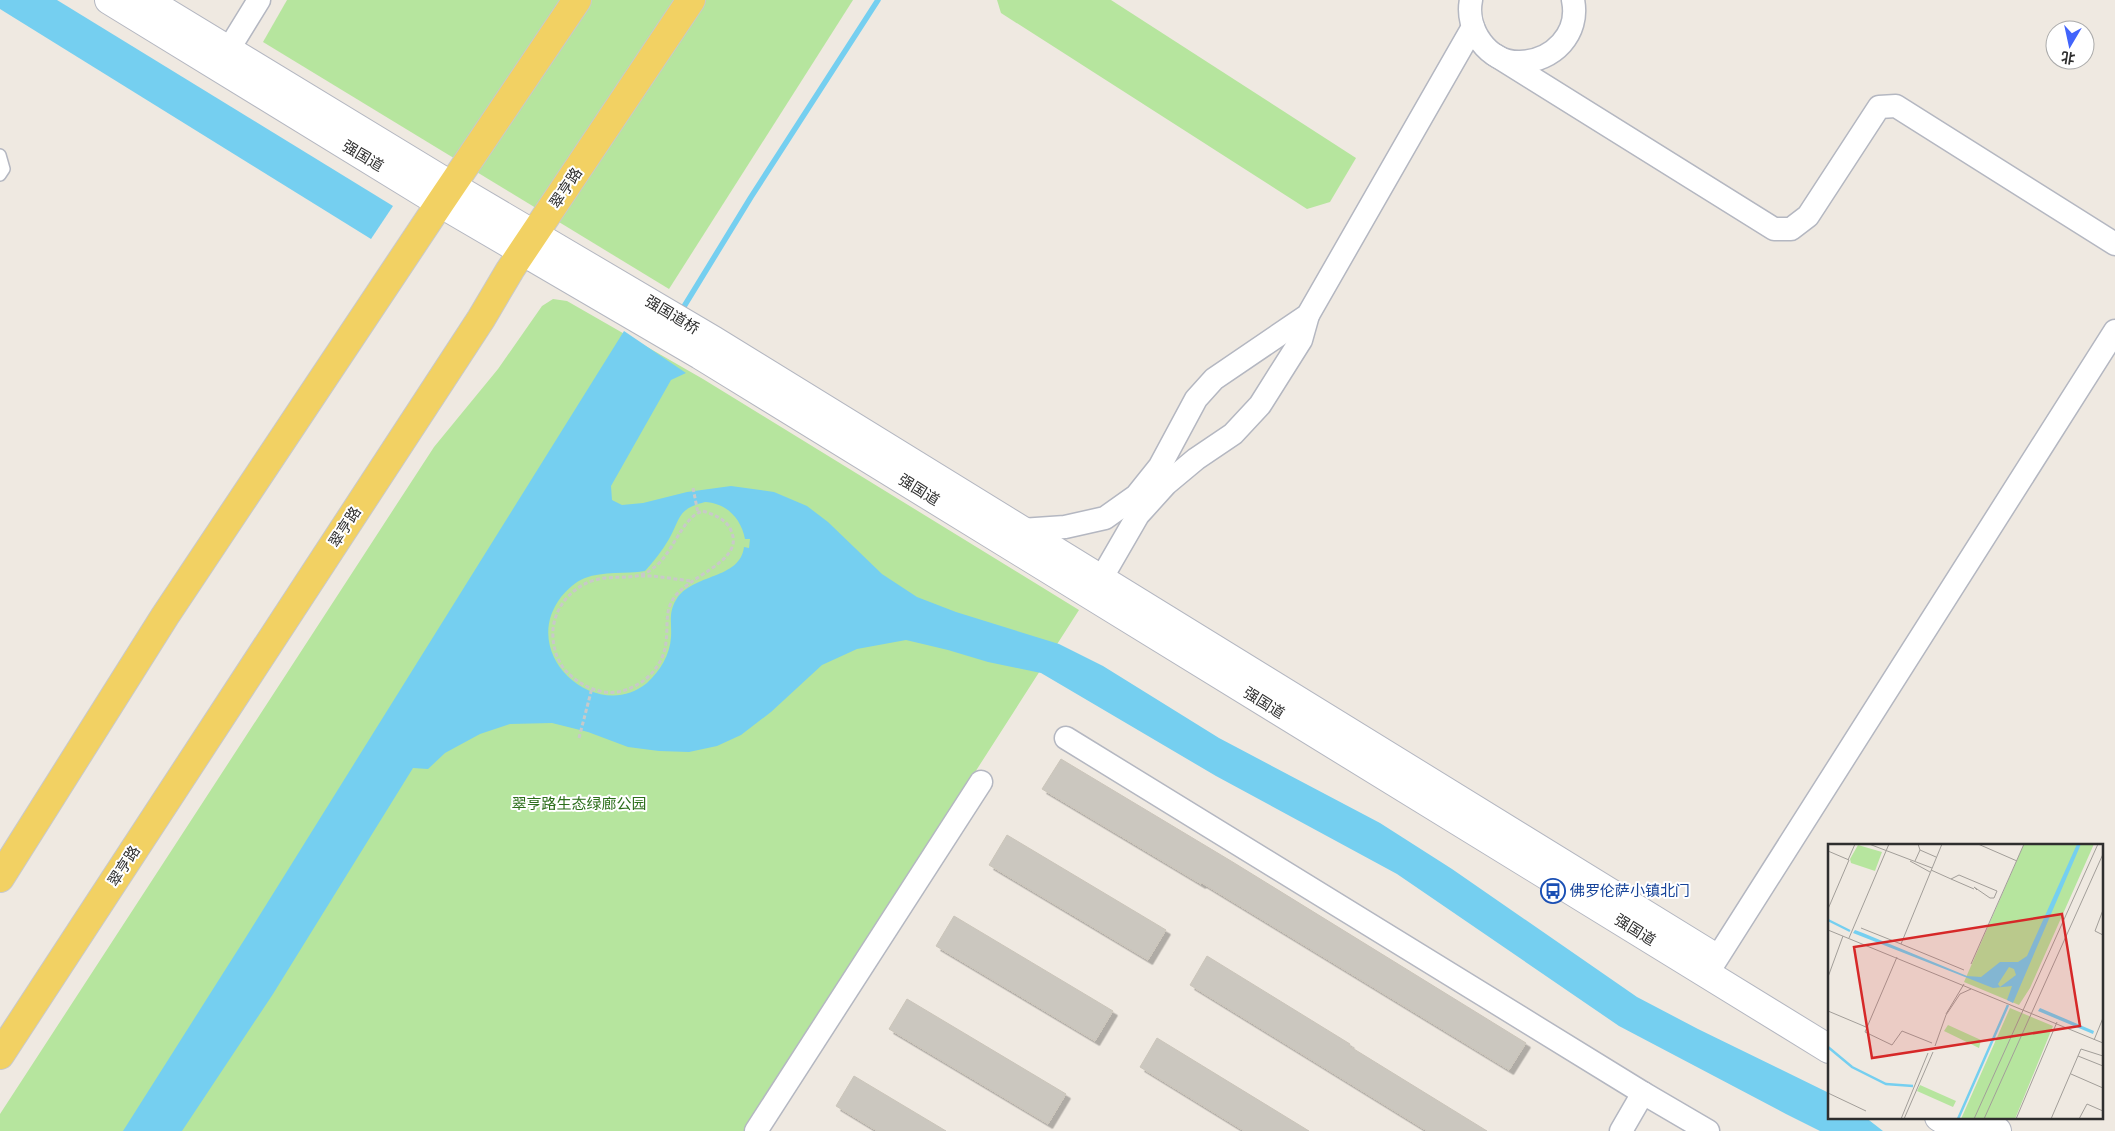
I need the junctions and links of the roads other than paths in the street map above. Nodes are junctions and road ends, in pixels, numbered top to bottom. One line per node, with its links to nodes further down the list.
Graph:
1 (109, 0): 10 (main road, 强国道)
2 (146, 0): 10 (main road, 强国道)
3 (259, 0): 10 (street)
4 (577, 0): 13 (main road)
5 (691, 0): 15 (main road, 翠亨路)
6 (1471, 0): 8 (street)
7 (1573, 0): 9 (street)
8 (1473, 27): 9 (street); 17 (street)
9 (1495, 55): 14 (street)
10 (223, 59): 13 (main road, 强国道)
11 (0, 155): 12 (lane)
12 (0, 175)
13 (441, 202): 15 (main road, 强国道); 24 (main road)
14 (2115, 244)
15 (522, 252): 16 (main road, 强国道); 28 (main road, 翠亨路)
16 (626, 299): 19 (main road, 强国道桥)
17 (1308, 315): 20 (street); 21 (street)
18 (2115, 331): 25 (street)
19 (707, 347): 20 (main road, 强国道); 21 (main road, 强国道)
20 (1021, 530): 21 (main road, 强国道)
21 (1095, 587): 25 (main road, 强国道)
22 (1066, 738): 29 (street)
23 (981, 782): 32 (street)
24 (0, 878)
25 (1712, 966): 26 (main road, 强国道); 27 (main road, 强国道)
26 (1828, 1026)
27 (1828, 1048)
28 (0, 1055)
29 (1643, 1093): 33 (street); 34 (street)
30 (1941, 1118): 35 (main road)
31 (1977, 1118): 36 (main road)
32 (756, 1131)
33 (1621, 1131)
34 (1708, 1131)
35 (1962, 1131)
36 (1997, 1131)

